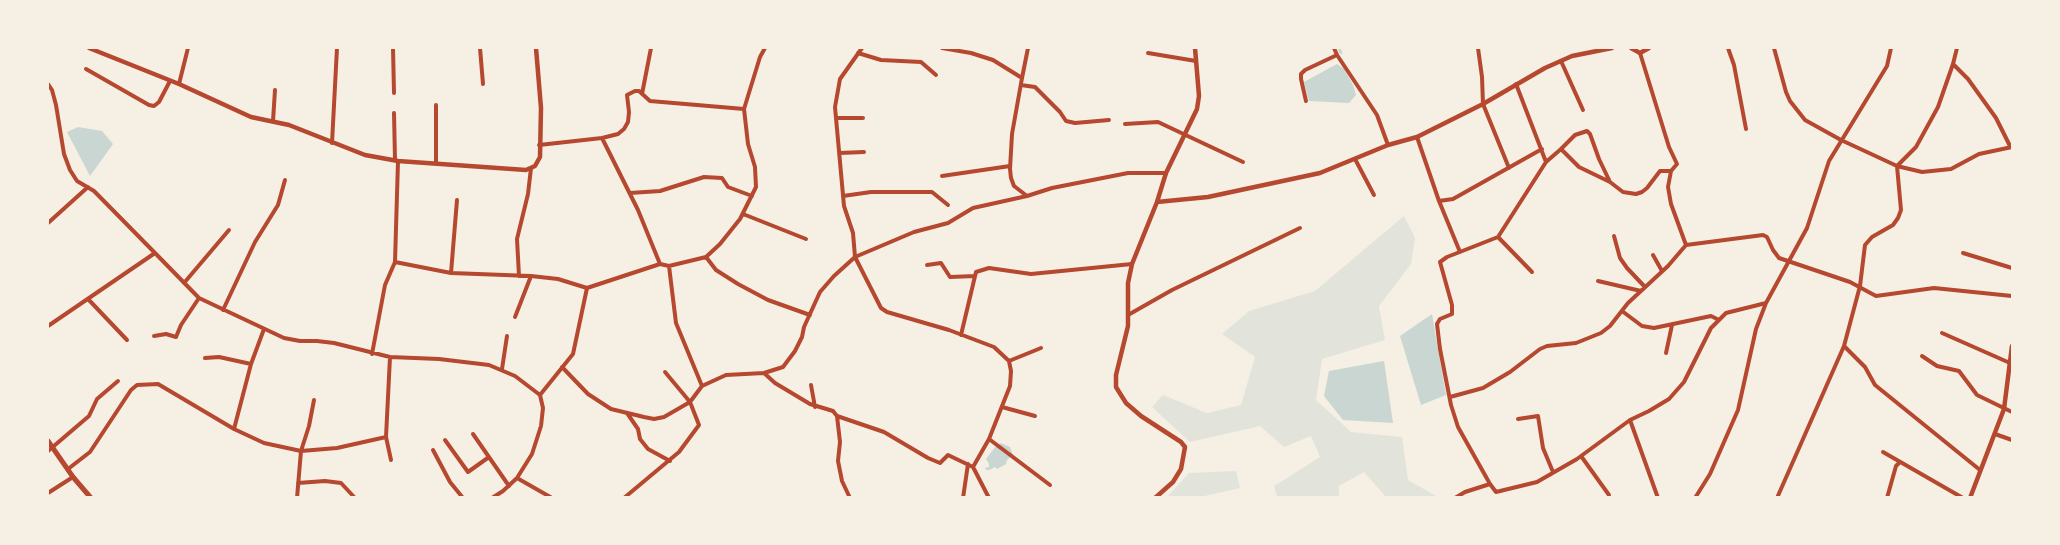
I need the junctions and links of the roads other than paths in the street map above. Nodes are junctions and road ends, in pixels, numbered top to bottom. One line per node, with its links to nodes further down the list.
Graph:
1 (89, 48): 32 (street)
2 (188, 48): 34 (street)
3 (337, 48): 57 (street)
4 (394, 48): 39 (street)
5 (480, 48): 35 (street)
6 (536, 48): 58 (street)
7 (651, 48): 40 (street)
8 (765, 48): 44 (street)
9 (862, 48): 22 (street)
10 (942, 48): 31 (street)
11 (1028, 48): 31 (street)
12 (1195, 48): 26 (street)
13 (1334, 48): 25 (street)
14 (1478, 48): 42 (street)
15 (1612, 48): 27 (street)
16 (1631, 48): 23 (street)
17 (1649, 48): 23 (street)
18 (1728, 48): 52 (street)
19 (1774, 48): 56 (street)
20 (1891, 48): 56 (street)
21 (1957, 48): 28 (street)
22 (858, 53): 30 (street); 47 (street)
23 (1640, 53): 74 (street)
24 (1148, 54): 26 (street)
25 (1337, 55): 41 (street); 59 (street)
26 (1196, 60): 53 (street)
27 (1561, 61): 36 (street); 45 (street)
28 (1954, 64): 60 (street); 71 (street)
29 (86, 69): 32 (street)
30 (936, 75)
31 (1022, 78): 37 (street)
32 (170, 81): 34 (street)
33 (48, 84): 79 (street)
34 (179, 84): 50 (street)
35 (483, 84)
36 (1516, 84): 42 (street); 61 (street)
37 (1021, 85): 49 (street); 70 (street)
38 (275, 90): 50 (street)
39 (394, 93)
40 (642, 94): 44 (street); 55 (street)
41 (1306, 101)
42 (1483, 104): 54 (street); 73 (street)
43 (436, 105): 69 (street)
44 (744, 109): 82 (street)
45 (1583, 110)
46 (394, 113): 66 (street)
47 (836, 118): 48 (street); 64 (street)
48 (863, 118)
49 (1109, 120)
50 (274, 121): 57 (street)
51 (1125, 124): 53 (street)
52 (1746, 130)
53 (1185, 134): 67 (street); 75 (street)
54 (1417, 137): 59 (street); 86 (street)
55 (602, 138): 58 (street); 80 (street)
56 (1841, 140): 71 (street); 104 (street)
57 (332, 143): 66 (street)
58 (539, 145): 72 (street)
59 (1388, 145): 65 (street)
60 (2011, 147): 71 (street)
61 (1542, 149): 68 (street); 73 (street)
62 (1561, 149): 68 (street); 78 (street); 78 (street)
63 (864, 152): 64 (street)
64 (839, 153): 83 (street)
65 (1355, 158): 81 (street); 87 (street)
66 (396, 161): 69 (street); 105 (street)
67 (1243, 162)
68 (1546, 162): 94 (street)
69 (436, 163): 72 (street)
70 (1010, 166): 76 (street); 84 (street)
71 (1897, 166): 119 (street)
72 (531, 168): 114 (street)
73 (1509, 168): 86 (street)
74 (1671, 172): 78 (street); 97 (street)
75 (1166, 173): 84 (street); 87 (street)
76 (942, 176)
77 (285, 180): 127 (street)
78 (1610, 182)
79 (88, 187): 91 (street); 99 (street)
80 (630, 193): 82 (street); 106 (street)
81 (1374, 195)
82 (752, 196): 89 (street)
83 (843, 196): 88 (street); 103 (street)
84 (1027, 196): 103 (street)
85 (457, 200): 113 (street)
86 (1439, 201): 98 (street)
87 (1157, 202): 107 (street)
88 (948, 205)
89 (743, 214): 96 (street); 102 (street)
90 (48, 215): 91 (street)
91 (50, 222)
92 (1300, 228): 129 (street)
93 (229, 230): 118 (street)
94 (1498, 236): 98 (street); 111 (street)
95 (1614, 236): 120 (street)
96 (806, 239)
97 (1686, 245): 104 (street); 112 (street)
98 (1460, 252): 160 (street)
99 (155, 253): 118 (street); 125 (street)
100 (1963, 253): 110 (street)
101 (1653, 255): 112 (street)
102 (706, 257): 109 (street); 130 (street)
103 (855, 257): 130 (street); 137 (street)
104 (1790, 261): 119 (street); 126 (street)
105 (395, 262): 113 (street); 145 (street)
106 (660, 264): 109 (street); 121 (street)
107 (1132, 264): 116 (street); 129 (street)
108 (927, 265): 116 (street)
109 (669, 266): 158 (street)
110 (2012, 268)
111 (1532, 272)
112 (1662, 272): 120 (street)
113 (451, 273): 114 (street)
114 (519, 276): 115 (street)
115 (531, 276): 121 (street); 131 (street)
116 (975, 276): 137 (street)
117 (1598, 280): 122 (street)
118 (184, 283): 124 (street)
119 (1860, 286): 123 (street); 141 (street)
120 (1645, 287): 122 (street)
121 (587, 288): 152 (street)
122 (1641, 291): 128 (street)
123 (2012, 296)
124 (199, 298): 127 (street); 138 (street)
125 (88, 299): 134 (street); 140 (street)
126 (1766, 303): 132 (street); 202 (street)
127 (223, 310): 135 (street)
128 (1622, 311): 133 (street); 160 (street)
129 (1128, 315): 213 (street)
130 (810, 316): 155 (street)
131 (515, 317)
132 (1719, 320): 133 (street); 171 (street)
133 (1672, 325): 144 (street)
134 (48, 326)
135 (264, 329): 145 (street); 151 (street)
136 (1942, 333): 150 (street)
137 (961, 334): 149 (street)
138 (154, 336)
139 (508, 336): 153 (street)
140 (127, 340)
141 (1844, 346): 191 (street); 217 (street)
142 (2012, 346): 150 (street)
143 (1041, 348): 149 (street)
144 (1666, 353)
145 (372, 354): 147 (street)
146 (1922, 356): 165 (street)
147 (390, 357): 153 (street); 175 (street)
148 (205, 358): 151 (street)
149 (1009, 361): 164 (street)
150 (2010, 363): 165 (street)
151 (251, 364): 172 (street)
152 (562, 367): 159 (street); 167 (street)
153 (502, 369): 159 (street)
154 (665, 372): 162 (street)
155 (764, 373): 158 (street); 163 (street)
156 (118, 381): 180 (street)
157 (811, 385): 163 (street)
158 (702, 386): 162 (street)
159 (540, 395): 194 (street)
160 (1450, 397): 196 (street)
161 (314, 400): 182 (street)
162 (690, 402): 167 (street); 187 (street)
163 (815, 407): 168 (street)
164 (1002, 407): 169 (street); 176 (street)
165 (2004, 409): 166 (street); 174 (street)
166 (2012, 412)
167 (627, 413): 187 (street)
168 (837, 416): 189 (street); 210 (street)
169 (1035, 416)
170 (1518, 419): 192 (street)
171 (1630, 420): 184 (street); 216 (street)
172 (234, 429): 182 (street); 190 (street)
173 (473, 434): 185 (street)
174 (1995, 434): 178 (street); 191 (street)
175 (386, 437): 182 (street); 186 (street)
176 (989, 439): 189 (street); 197 (street)
177 (445, 440): 185 (street)
178 (2012, 440)
179 (48, 441): 180 (main road)
180 (50, 449): 190 (main road)
181 (433, 450): 206 (street)
182 (301, 451): 195 (street)
183 (1883, 452): 188 (street)
184 (1581, 456): 192 (street); 201 (street)
185 (489, 457): 198 (street)
186 (391, 460)
187 (670, 462): 209 (street)
188 (1900, 462): 218 (street); 219 (street)
189 (971, 466): 211 (street); 212 (street)
190 (68, 469): 193 (main road)
191 (1980, 470): 220 (street)
192 (1553, 472): 199 (street)
193 (73, 477): 200 (street); 203 (main road)
194 (518, 478): 198 (street); 208 (street)
195 (298, 483): 204 (street); 205 (street)
196 (1490, 484): 199 (street); 214 (street)
197 (1050, 485)
198 (509, 486): 207 (street)
199 (1496, 492): 215 (street)
200 (48, 493)
201 (1609, 496)
202 (1696, 497)
203 (91, 498)
204 (297, 498)
205 (355, 498)
206 (463, 498)
207 (492, 498)
208 (552, 498)
209 (624, 498)
210 (850, 498)
211 (963, 498)
212 (989, 498)
213 (1155, 498)
214 (1455, 498)
215 (1497, 498)
216 (1658, 498)
217 (1777, 498)
218 (1887, 498)
219 (1963, 498)
220 (1970, 498)

